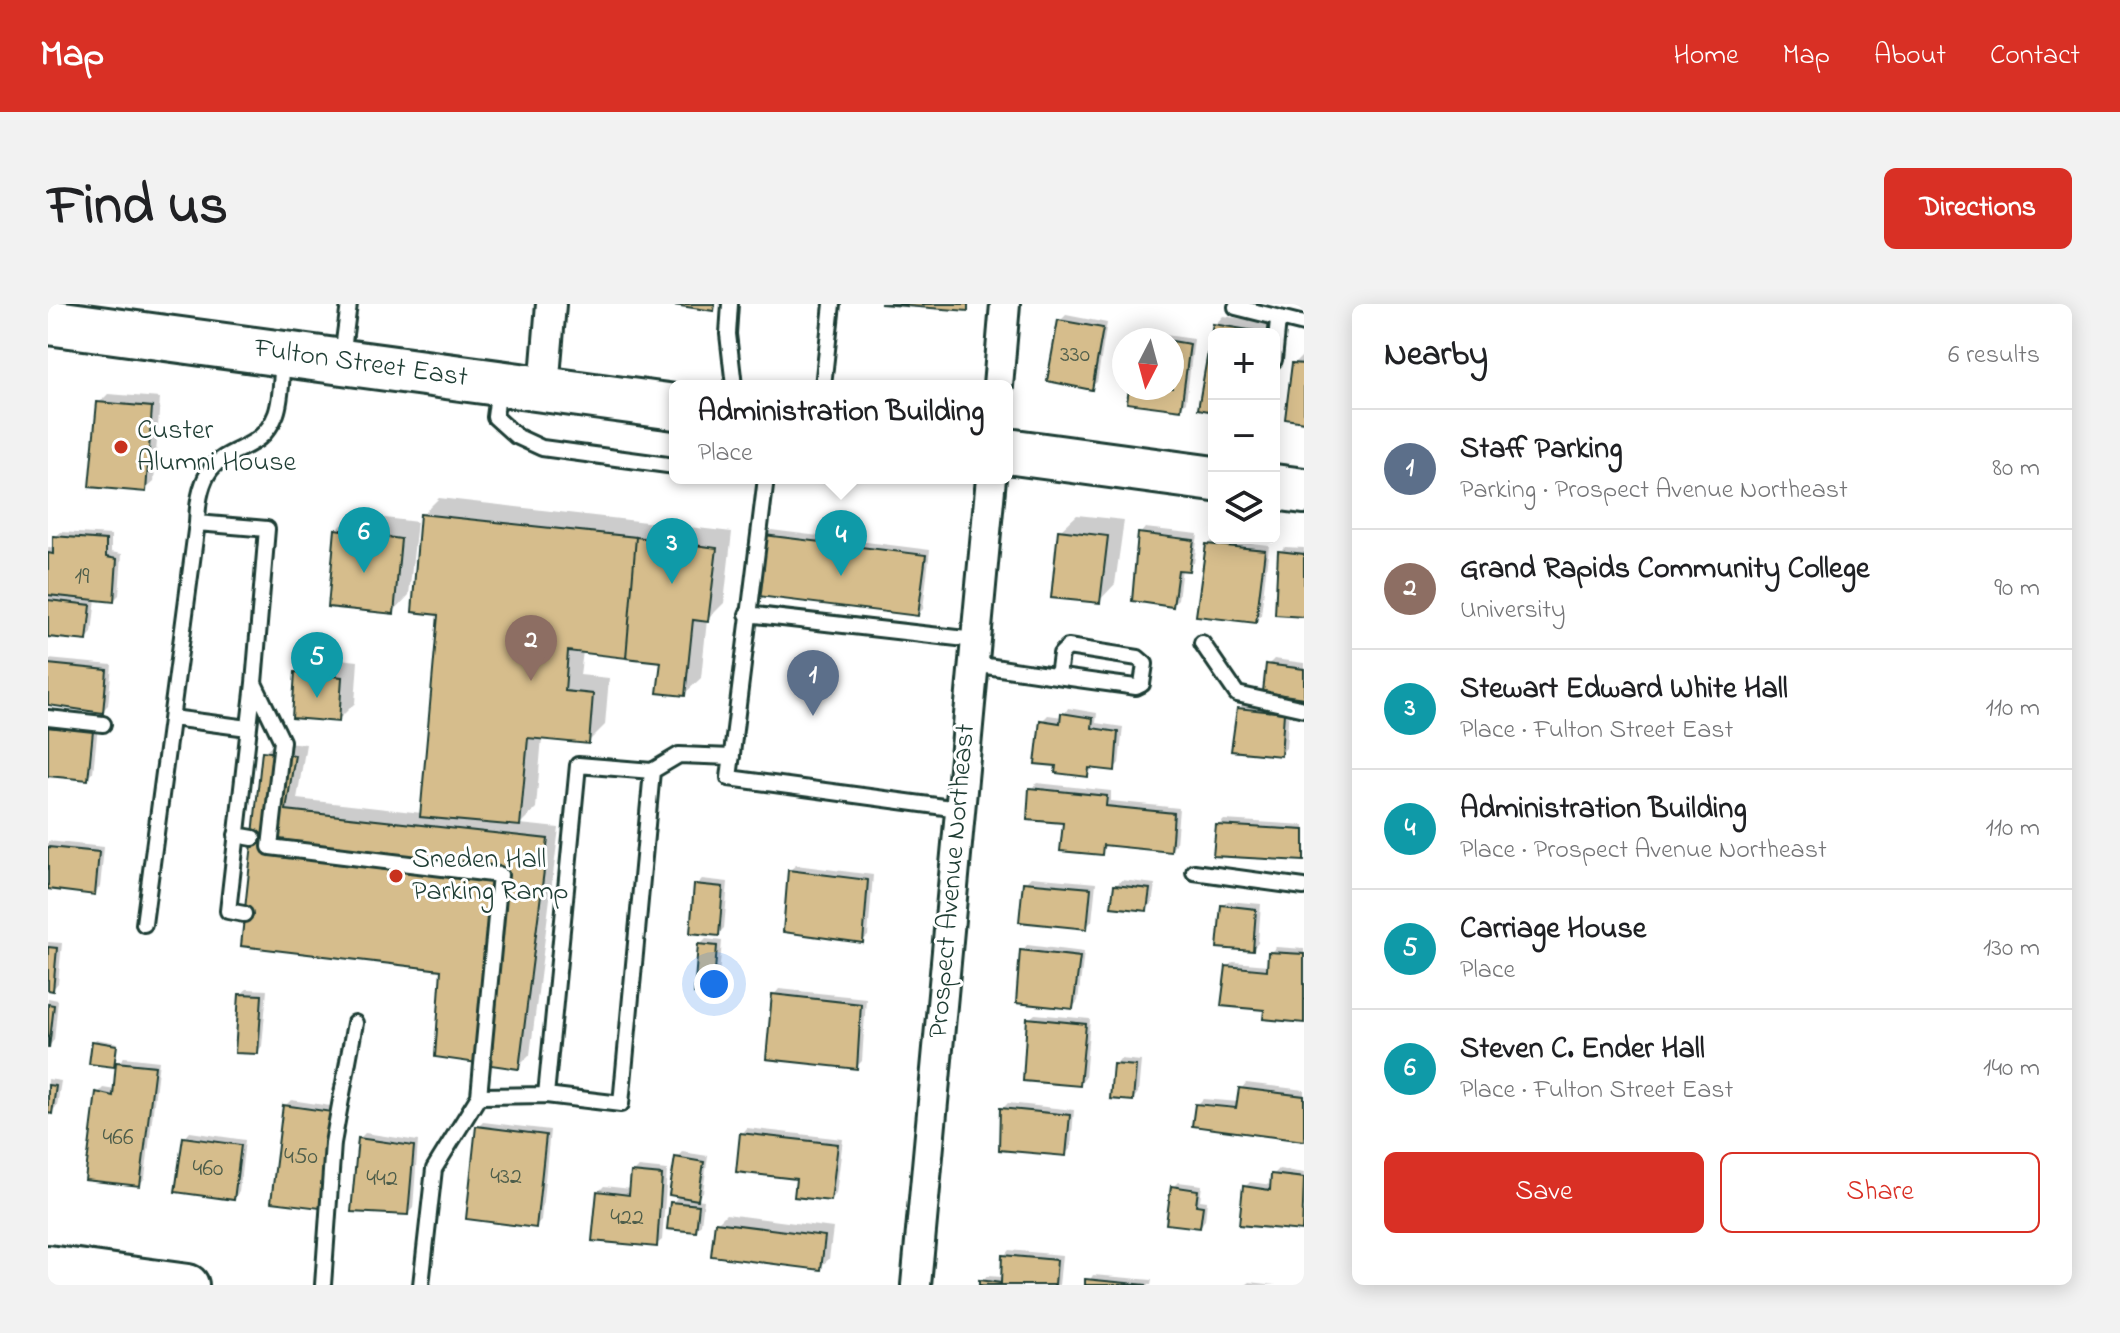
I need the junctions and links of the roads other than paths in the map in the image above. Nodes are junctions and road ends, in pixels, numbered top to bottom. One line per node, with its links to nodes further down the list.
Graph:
1 (349, 304): 12 (lane)
2 (551, 304): 17 (street)
3 (730, 304): 13 (lane)
4 (832, 304): 14 (lane)
5 (1005, 304): 15 (street)
6 (1236, 307): 7 (lane)
7 (1278, 320): 9 (lane); 10 (lane)
8 (48, 322): 11 (main road, Fulton Street East)
9 (1304, 324)
10 (1277, 328)
11 (283, 354): 12 (main road, Fulton Street East); 26 (lane)
12 (341, 361): 16 (main road, Fulton Street East)
13 (733, 380)
14 (824, 380)
15 (999, 380)
16 (499, 383): 17 (main road, Fulton Street East); 20 (lane)
17 (544, 389): 18 (main road, Fulton Street East)
18 (669, 406)
19 (1013, 452): 21 (main road)
20 (669, 465)
21 (1208, 478)
22 (765, 484): 27 (lane)
23 (990, 484): 29 (street, Prospect Avenue Northeast)
24 (1280, 488): 25 (main road)
25 (1304, 491)
26 (197, 523): 31 (lane); 34 (lane)
27 (747, 614): 29 (lane); 37 (lane)
28 (1202, 643): 32 (lane)
29 (974, 652): 30 (lane); 39 (street, Prospect Avenue Northeast)
30 (1058, 676): 30 (lane)
31 (254, 683): 36 (lane); 48 (lane)
32 (1304, 709)
33 (48, 718): 35 (lane)
34 (172, 718): 36 (lane); 45 (lane)
35 (103, 724)
36 (248, 728): 40 (lane)
37 (732, 757): 38 (lane); 39 (lane)
38 (652, 771): 47 (lane); 47 (lane)
39 (959, 809): 53 (street, Prospect Avenue Northeast)
40 (236, 835): 41 (lane); 44 (lane)
41 (253, 838)
42 (1194, 872): 43 (lane)
43 (1304, 887)
44 (244, 914)
45 (144, 924)
46 (355, 1023): 51 (lane)
47 (546, 1095): 48 (lane)
48 (479, 1096): 52 (lane)
49 (48, 1266): 50 (street)
50 (185, 1285)
51 (323, 1285)
52 (421, 1285)
53 (916, 1285)

